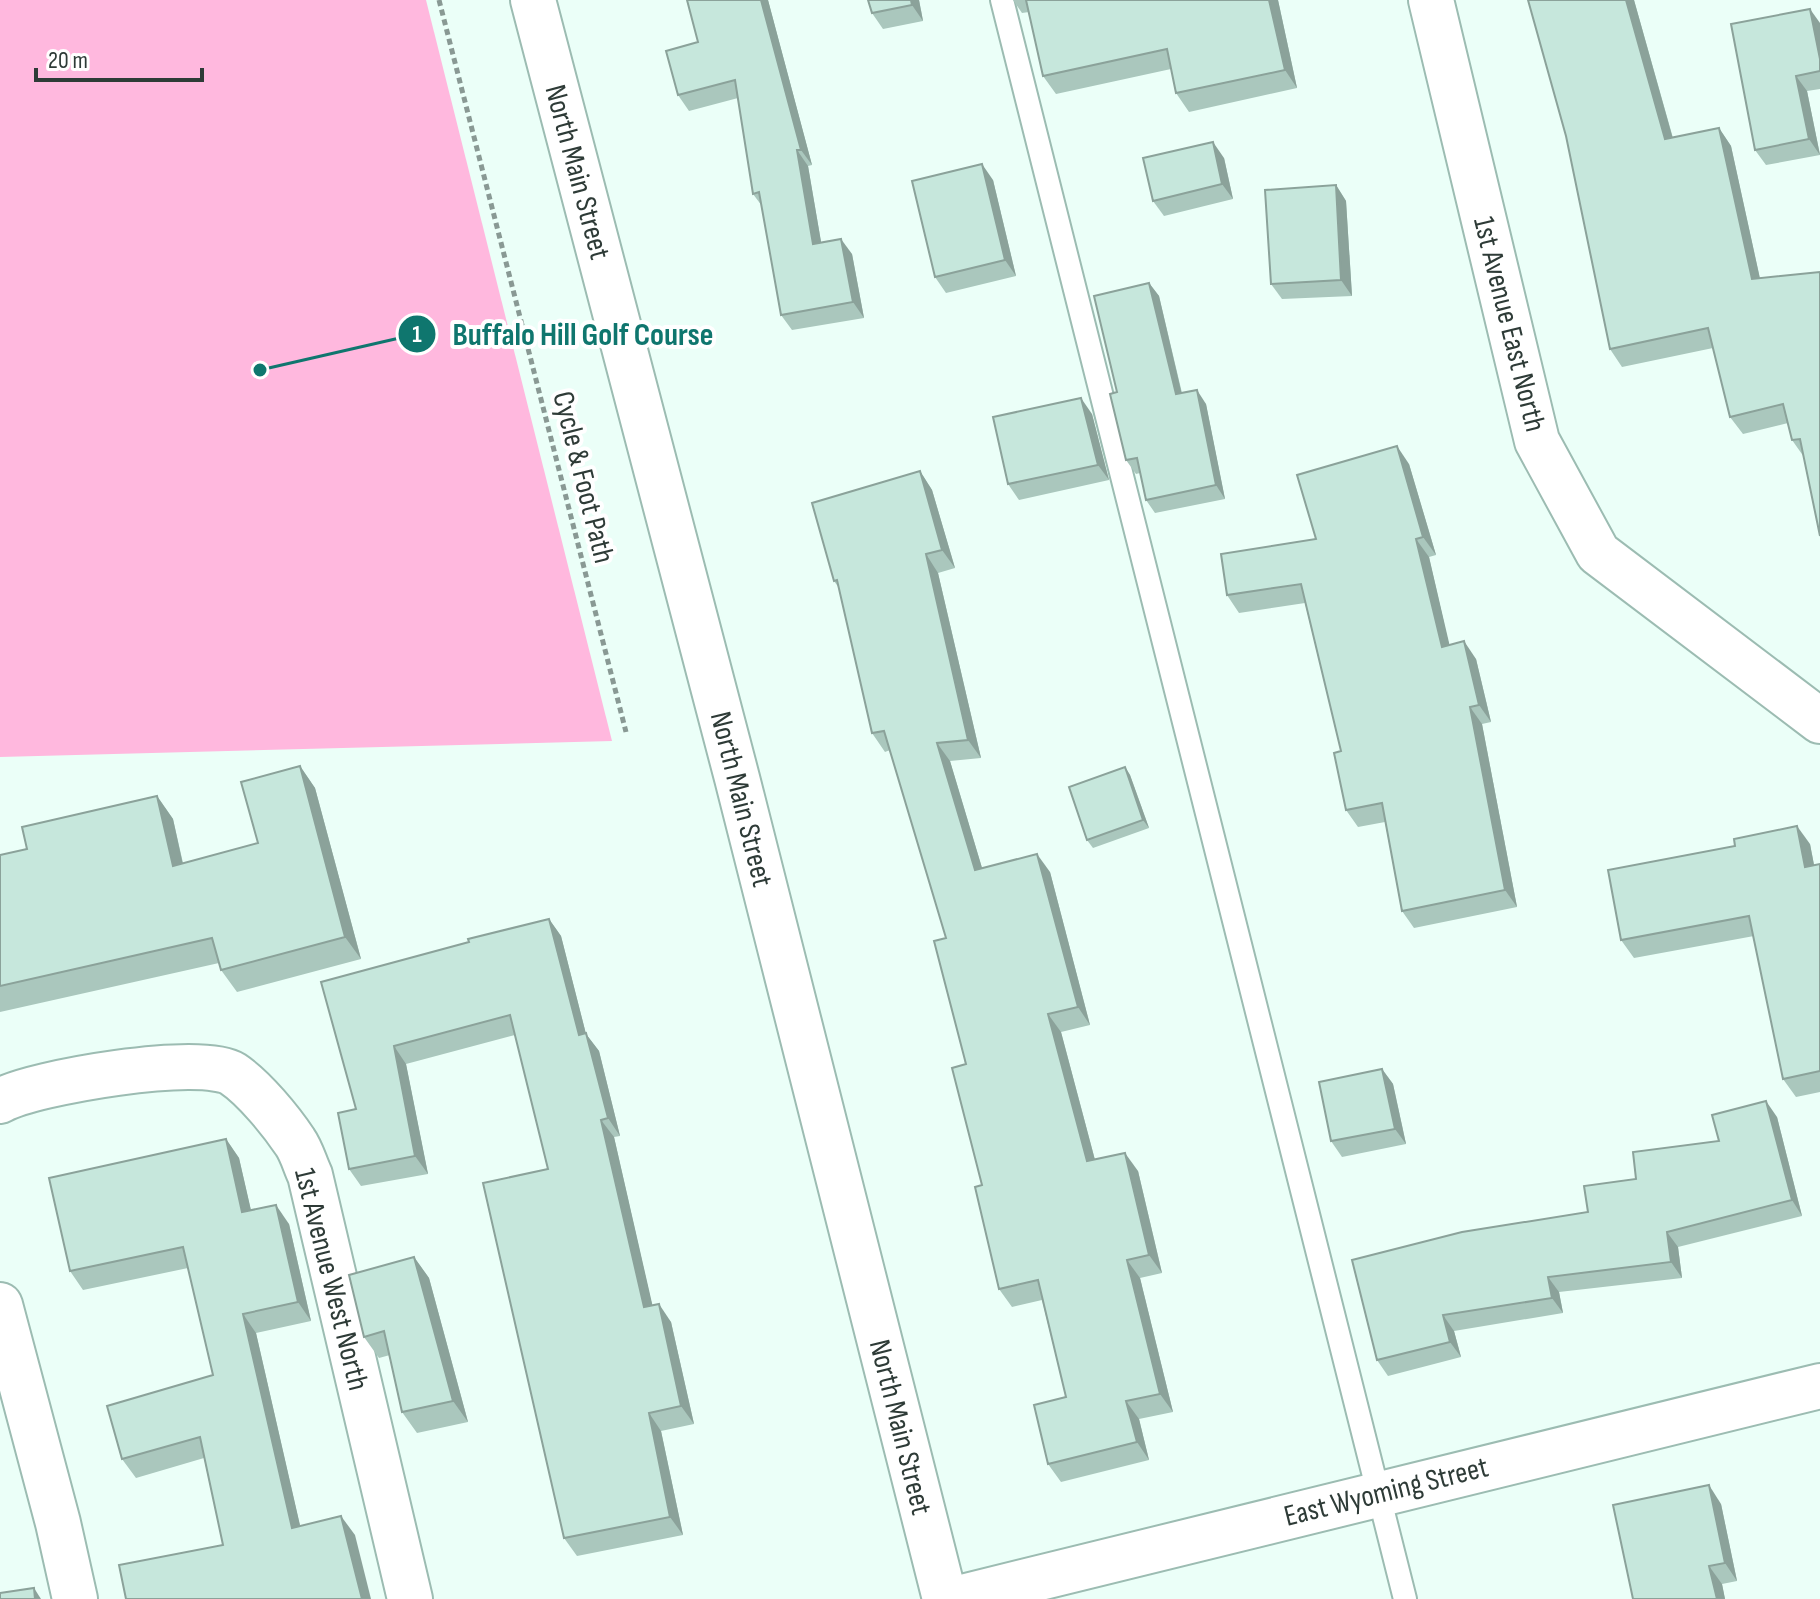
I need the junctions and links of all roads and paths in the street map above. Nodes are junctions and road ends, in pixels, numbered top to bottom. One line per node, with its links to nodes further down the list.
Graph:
1 (439, 0): 6 (path, Cycle & Foot Path)
2 (533, 0): 13 (street, North Main Street)
3 (1002, 0): 10 (lane)
4 (1431, 0): 5 (street, 1st Avenue East North)
5 (1820, 721)
6 (626, 732)
7 (0, 1101): 12 (street, 1st Avenue West North)
8 (0, 1305): 11 (street)
9 (1820, 1386): 10 (street, East Wyoming Street)
10 (1378, 1493): 14 (street, East Wyoming Street); 15 (lane)
11 (75, 1599)
12 (410, 1599)
13 (945, 1599)
14 (954, 1599)
15 (1405, 1599)

